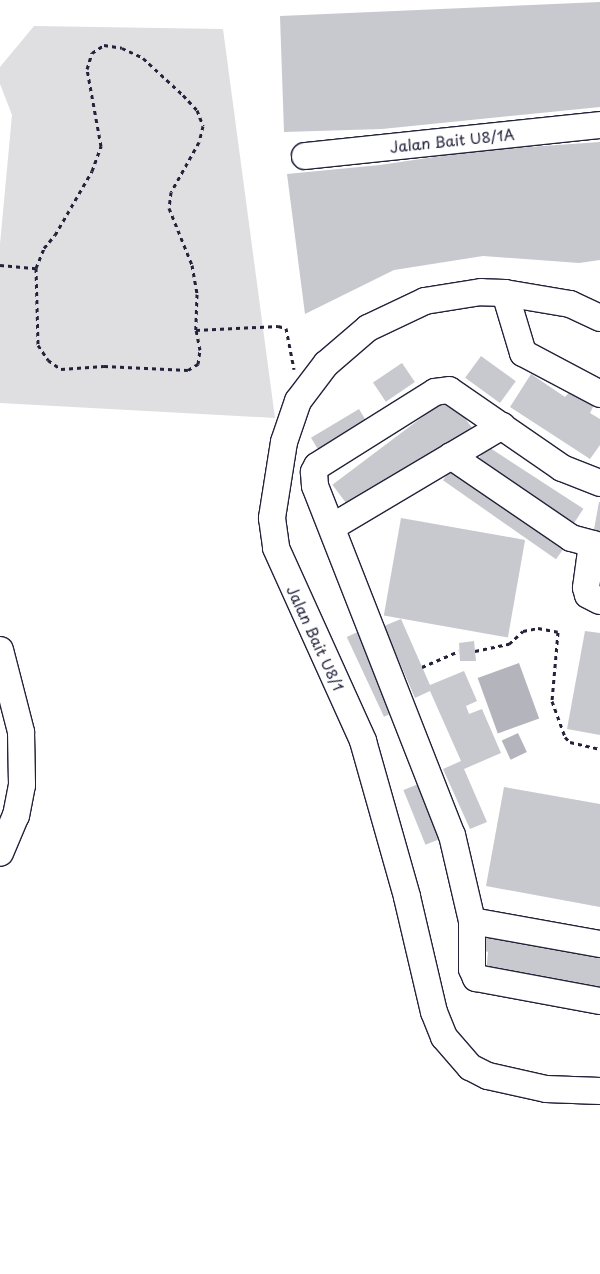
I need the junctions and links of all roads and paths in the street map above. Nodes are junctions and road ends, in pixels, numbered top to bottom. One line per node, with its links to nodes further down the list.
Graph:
1 (600, 125): 2 (street, Jalan Bait U8/1A)
2 (304, 156)
3 (0, 265): 4 (path)
4 (36, 268): 7 (path); 7 (path)
5 (505, 293): 6 (street, Jalan Bait U8/1); 8 (street); 9 (street, Jalan Bait U8/1)
6 (600, 318)
7 (196, 330): 9 (path)
8 (600, 394)
9 (298, 401): 25 (street, Jalan Bait U8/1)
10 (502, 426): 11 (street); 12 (street); 13 (street)
11 (451, 456): 13 (street); 14 (street)
12 (600, 482)
13 (332, 527): 22 (street)
14 (596, 545): 15 (street)
15 (600, 601)
16 (0, 650): 21 (street)
17 (475, 651): 20 (path)
18 (459, 652): 19 (path)
19 (422, 667)
20 (600, 748)
21 (0, 853)
22 (472, 921): 23 (street); 24 (street)
23 (600, 944)
24 (600, 1001)
25 (600, 1091)

